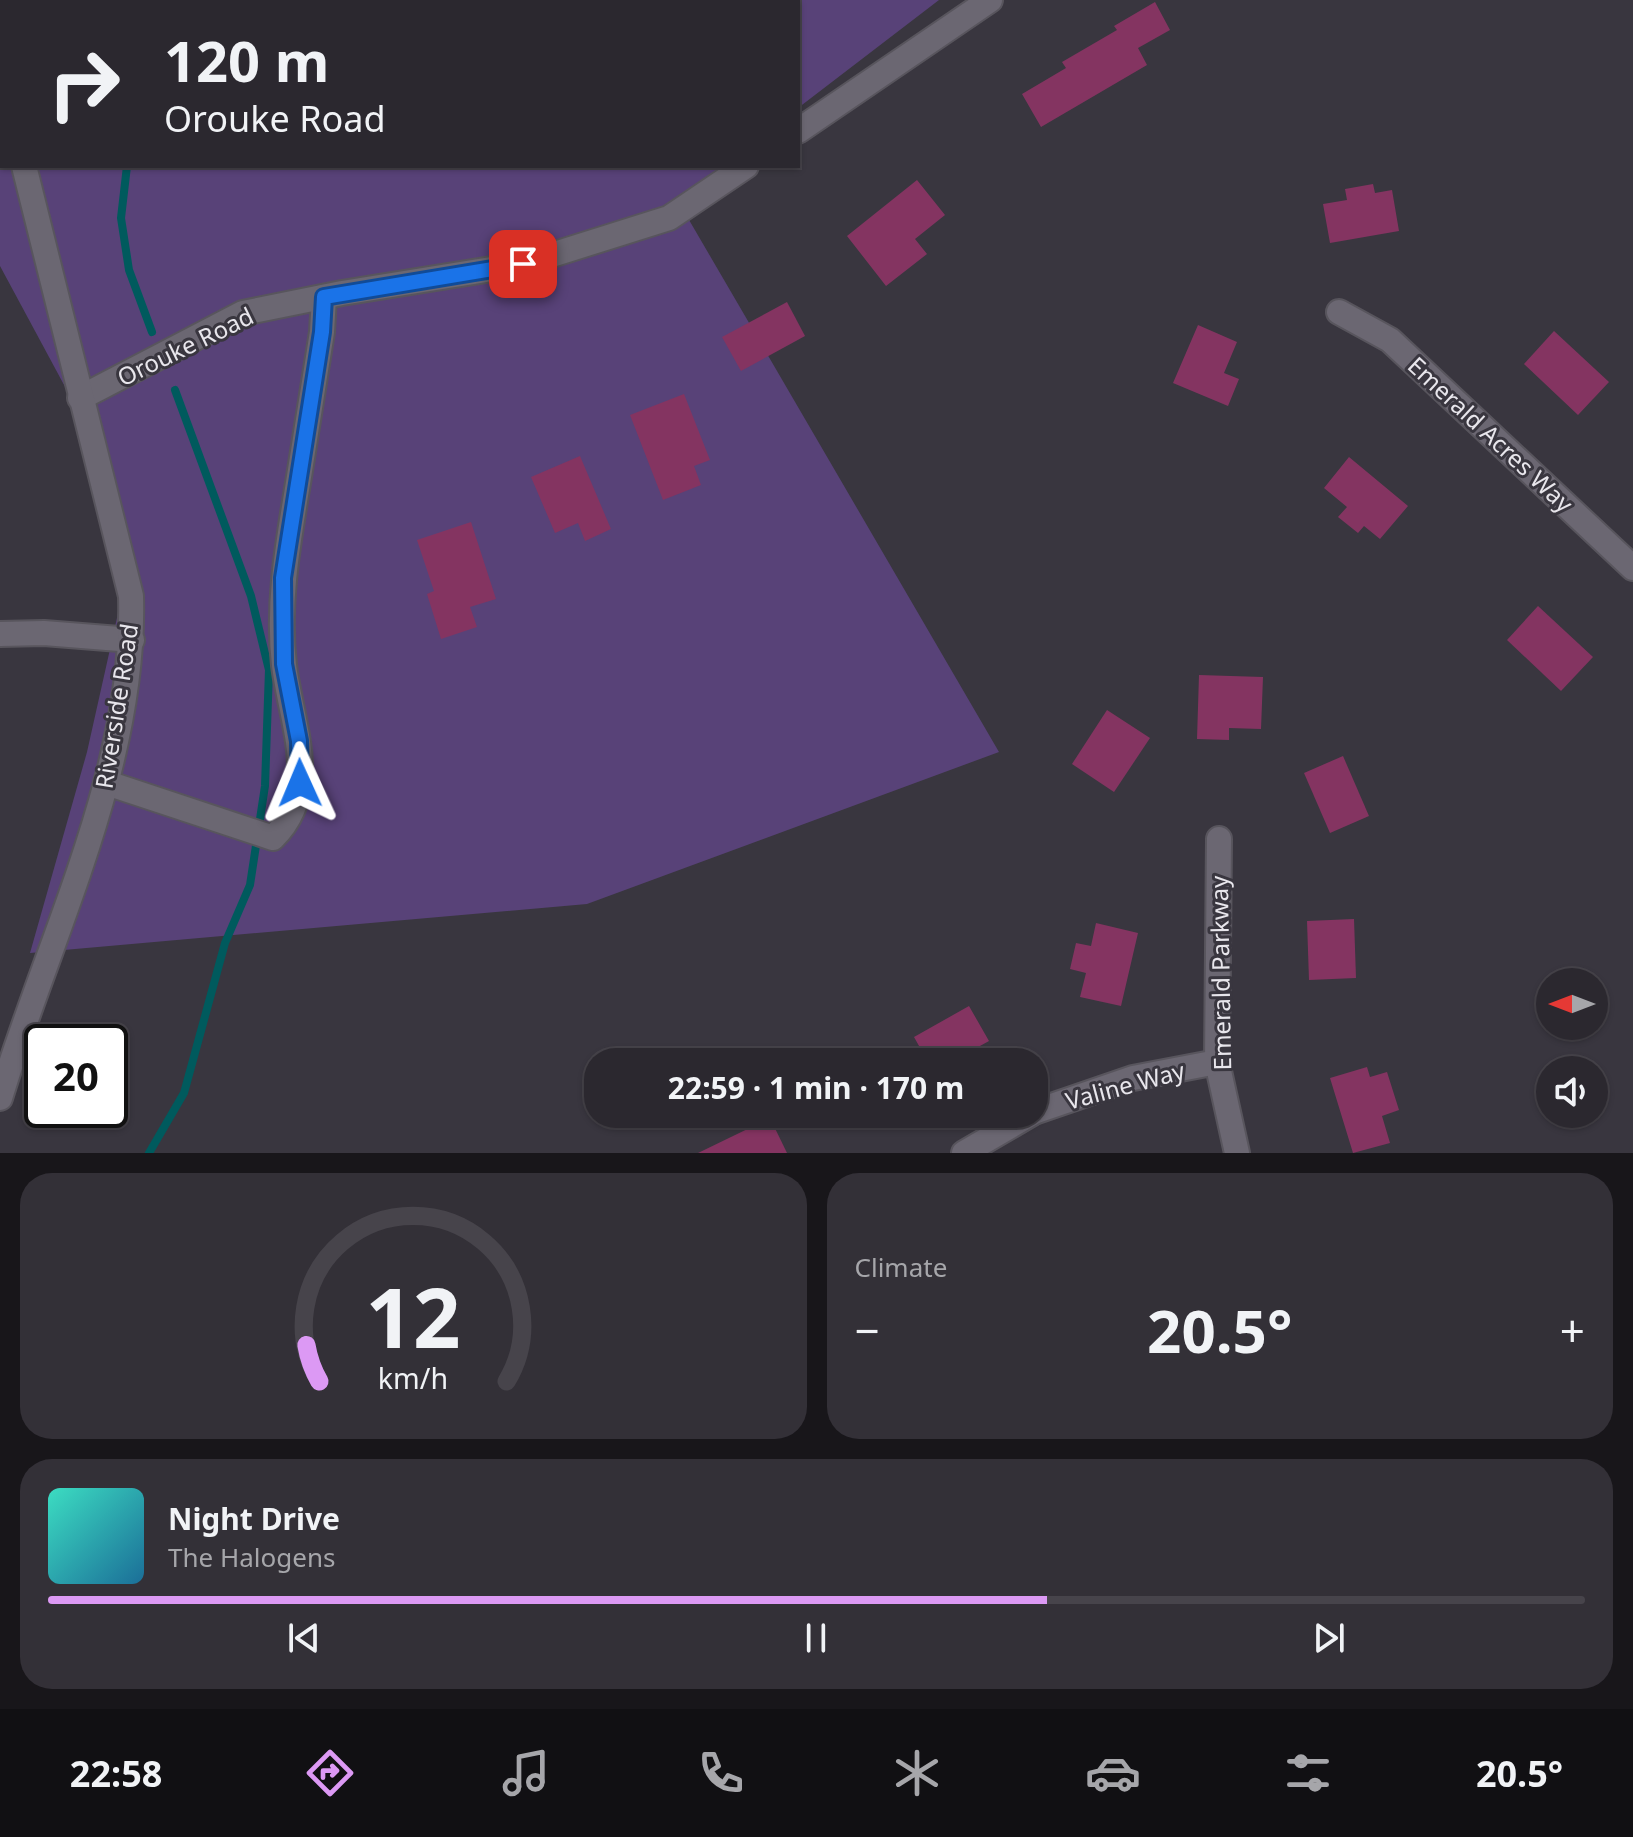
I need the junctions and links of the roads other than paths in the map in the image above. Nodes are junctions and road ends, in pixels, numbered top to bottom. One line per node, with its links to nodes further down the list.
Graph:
1 (990, 0): 2 (street)
2 (800, 130)
3 (24, 168): 7 (street, Riverside Road)
4 (743, 168): 5 (street, Orouke Road)
5 (324, 297): 7 (street, Orouke Road); 11 (street)
6 (1339, 312): 8 (street, Emerald Acres Way)
7 (80, 398): 10 (street, Riverside Road)
8 (1633, 568)
9 (0, 634): 10 (street)
10 (132, 640): 11 (street, Riverside Road)
11 (107, 783): 14 (street, Riverside Road)
12 (1219, 839): 13 (street, Emerald Parkway)
13 (1217, 1062): 15 (street, Valine Way); 18 (street, Emerald Parkway)
14 (0, 1098)
15 (1048, 1107)
16 (1006, 1128): 17 (street, Valine Way)
17 (964, 1153)
18 (1237, 1153)

